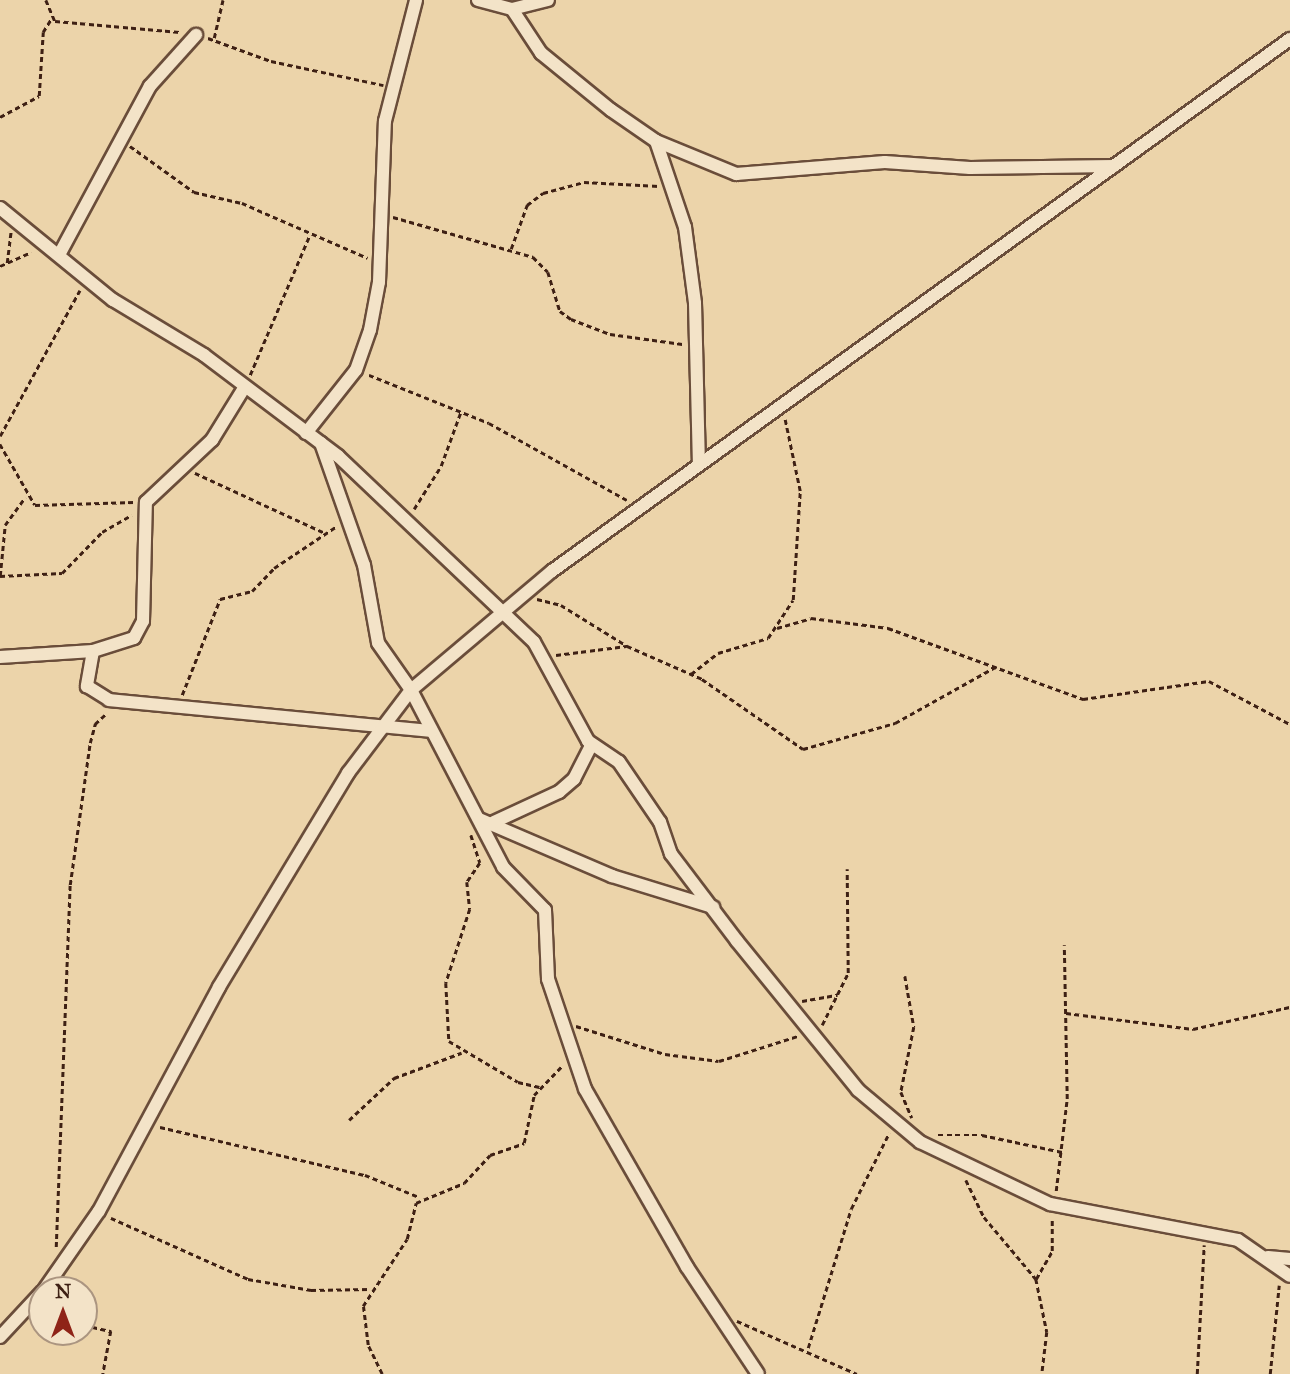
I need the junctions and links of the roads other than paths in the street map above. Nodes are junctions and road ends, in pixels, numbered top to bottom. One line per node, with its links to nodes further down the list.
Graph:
1 (416, 0): 12 (street)
2 (478, 0): 4 (street)
3 (548, 0): 4 (street)
4 (512, 9): 7 (street)
5 (196, 35): 10 (street)
6 (1290, 39): 8 (street)
7 (656, 141): 8 (street); 14 (street)
8 (1114, 166): 14 (street)
9 (0, 208): 10 (street)
10 (59, 255): 11 (street)
11 (244, 388): 12 (street); 16 (street)
12 (306, 433): 13 (street)
13 (321, 443): 15 (street); 18 (street)
14 (699, 465): 15 (street)
15 (499, 610): 18 (street); 21 (street)
16 (93, 651): 17 (street); 19 (street)
17 (0, 657)
18 (411, 690): 19 (street); 20 (street)
19 (379, 729): 20 (street); 26 (street)
20 (432, 731): 22 (street)
21 (591, 745): 23 (street); 24 (street)
22 (479, 819): 23 (street); 29 (street)
23 (494, 822): 24 (street)
24 (713, 907): 25 (street)
25 (1287, 1268)
26 (55, 1276)
27 (28, 1307): 28 (street)
28 (0, 1337)
29 (758, 1374)

